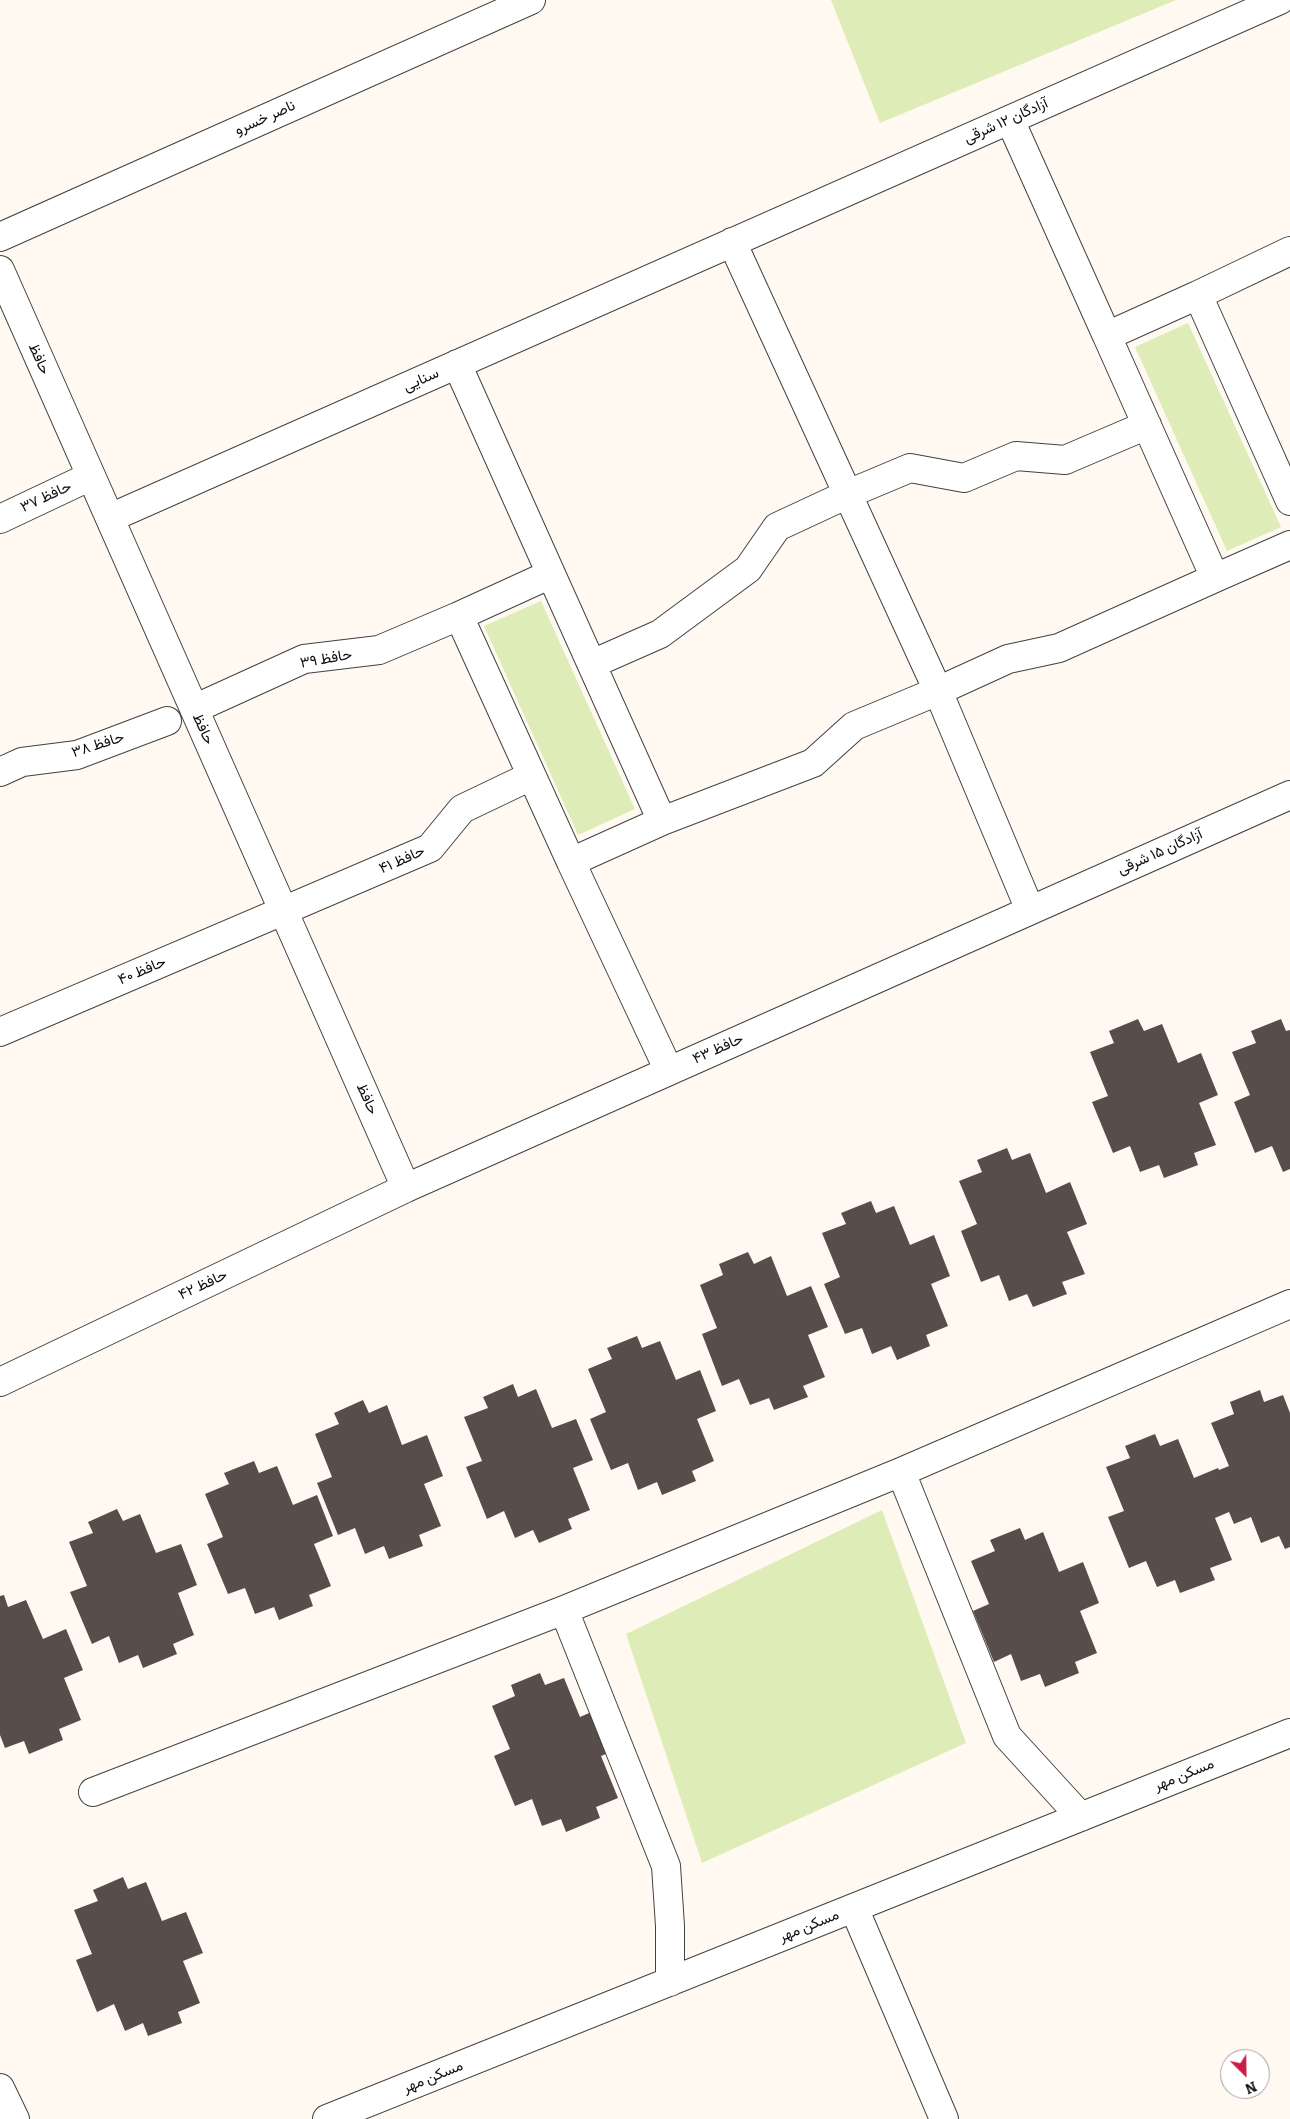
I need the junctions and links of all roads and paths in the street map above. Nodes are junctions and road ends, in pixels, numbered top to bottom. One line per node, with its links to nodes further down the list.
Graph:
1 (531, 0): 4 (street, ناصر خسرو)
2 (1280, 0): 3 (street, آزادگان ۱۲ شرقی)
3 (1010, 120): 5 (street, آزادگان ۱۲ شرقی); 9 (street)
4 (0, 236)
5 (732, 242): 10 (street, سنایی); 14 (street)
6 (1290, 251): 8 (street)
7 (0, 270): 13 (street, حافظ)
8 (1198, 295): 9 (street); 12 (street)
9 (1107, 336): 11 (street)
10 (457, 364): 16 (street, سنایی); 19 (street)
11 (1147, 425): 14 (street); 20 (street)
12 (1279, 447): 15 (street)
13 (92, 476): 16 (street, حافظ); 17 (street, حافظ ۳۷)
14 (848, 494): 22 (street); 23 (street)
15 (1290, 501)
16 (110, 518): 24 (street, حافظ)
17 (0, 519)
18 (1290, 545): 20 (street)
19 (551, 574): 21 (street, حافظ ۳۹); 22 (street)
20 (1215, 578): 23 (street)
21 (459, 616): 24 (street, حافظ ۳۹); 27 (street)
22 (592, 664): 29 (street)
23 (938, 691): 29 (street); 31 (street)
24 (194, 709): 32 (street, حافظ)
25 (167, 721): 26 (street, حافظ ۳۸)
26 (0, 772)
27 (532, 776): 30 (street); 32 (street, حافظ ۴۱)
28 (1290, 795): 31 (street, آزادگان ۱۵ شرقی)
29 (662, 821): 30 (street)
30 (571, 862): 34 (street)
31 (1030, 910): 34 (street, حافظ ۴۳)
32 (284, 911): 33 (street, حافظ ۴۰); 35 (street, حافظ)
33 (0, 1032)
34 (669, 1071): 35 (street, حافظ ۴۳)
35 (406, 1188): 37 (street, حافظ ۴۲)
36 (1290, 1304): 38 (street)
37 (0, 1382)
38 (901, 1472): 39 (street); 42 (street)
39 (564, 1610): 41 (street); 44 (street)
40 (1290, 1733): 42 (street, مسکن مهر)
41 (93, 1792)
42 (1081, 1817): 43 (street, مسکن مهر)
43 (854, 1908): 44 (street, مسکن مهر); 48 (street)
44 (670, 1982): 47 (street, مسکن مهر)
45 (0, 2088): 46 (street)
46 (15, 2119)
47 (327, 2119)
48 (944, 2119)

